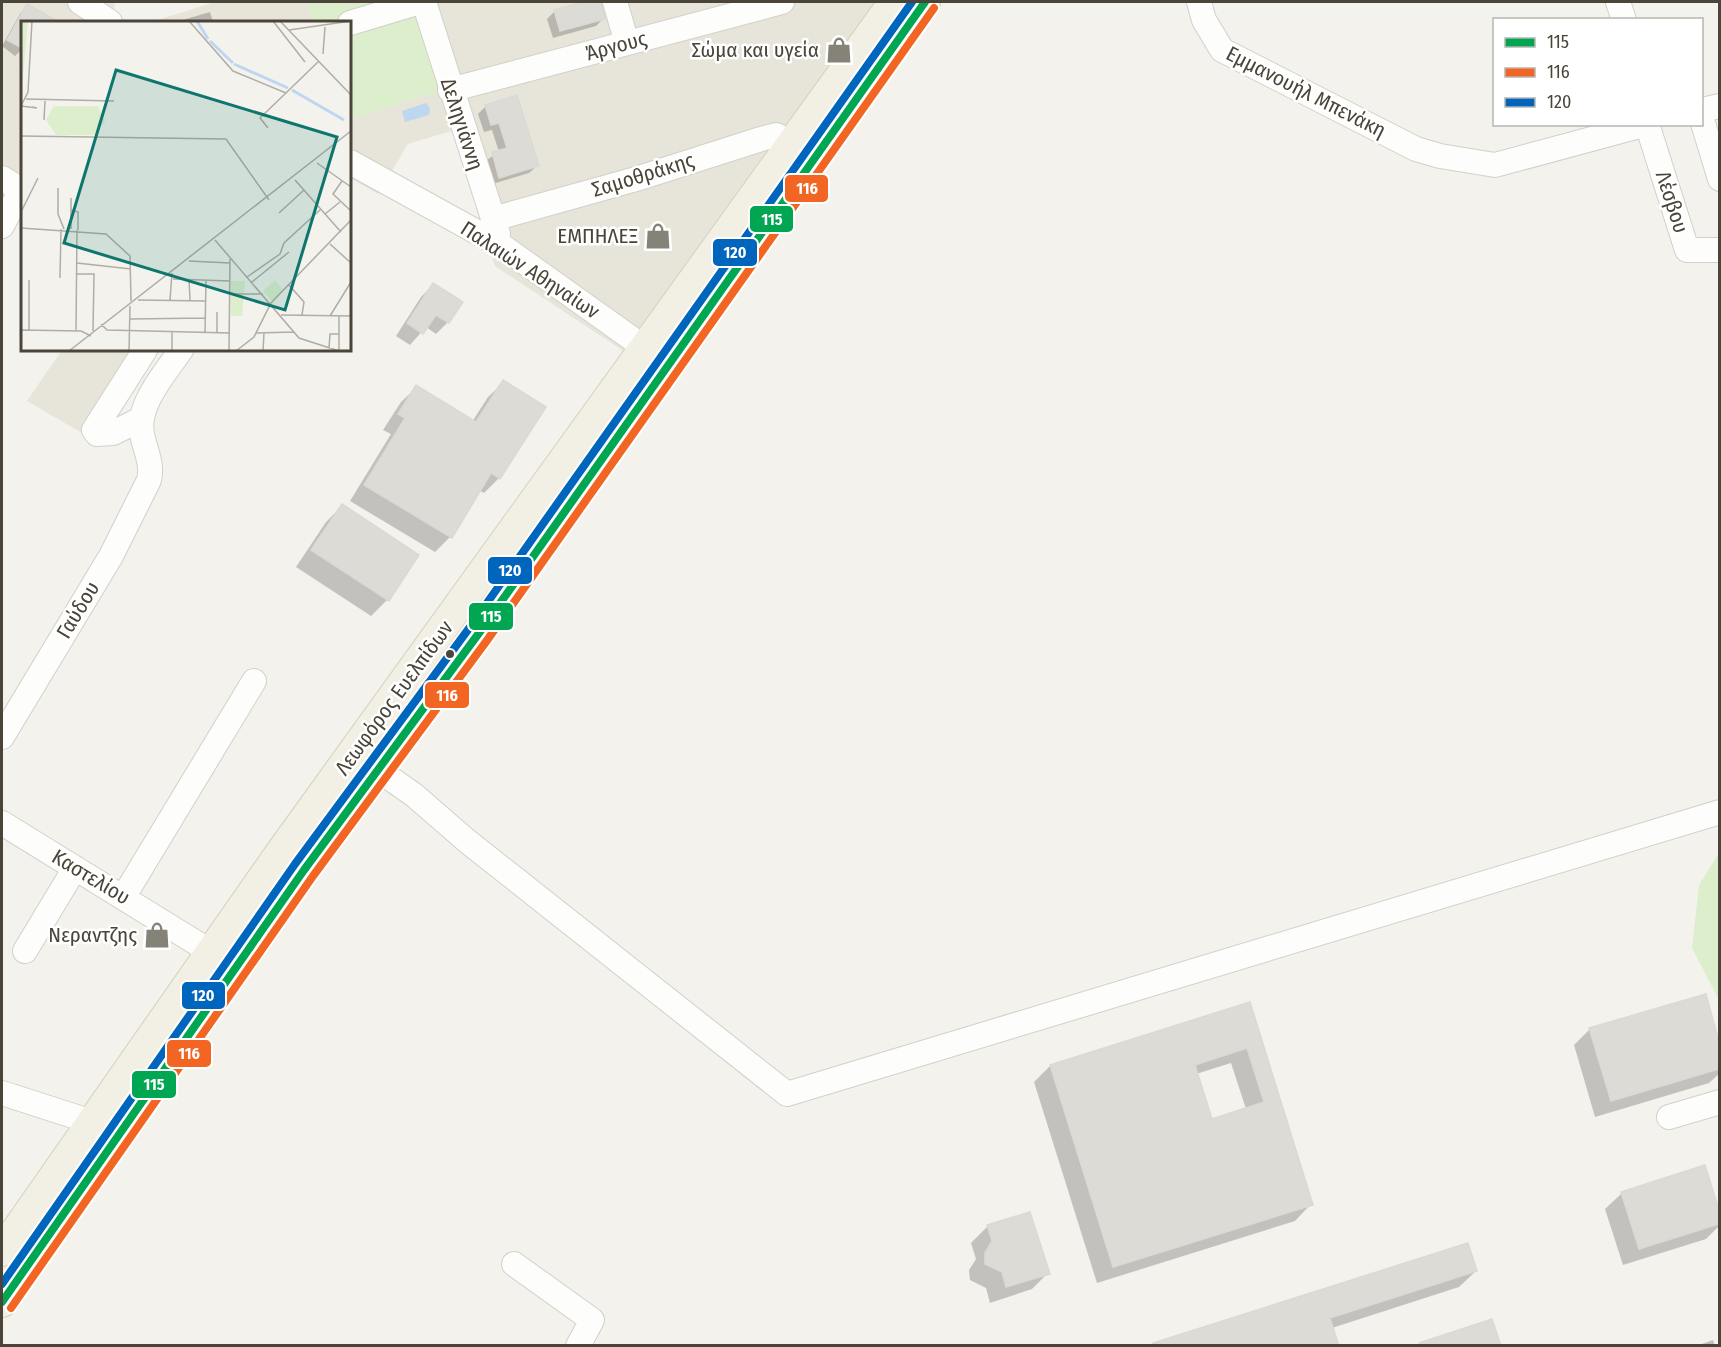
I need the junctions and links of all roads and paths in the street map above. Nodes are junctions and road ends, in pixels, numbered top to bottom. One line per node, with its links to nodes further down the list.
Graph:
1 (80, 2): 12 (street)
2 (112, 2): 13 (street)
3 (422, 2): 14 (street); 16 (street, Δεληγιάννη)
4 (615, 2): 15 (street)
5 (782, 2): 9 (street, Άργους)
6 (925, 2): 36 (main road, Λεωφόρος Ευελπίδων)
7 (1198, 2): 19 (street, Εμμανουήλ Μπενάκη)
8 (1618, 2): 11 (street)
9 (749, 6): 15 (street, Άργους)
10 (884, 7): 22 (main road, Λεωφόρος Ευελπίδων)
11 (1623, 18)
12 (108, 21)
13 (110, 21)
14 (351, 23)
15 (627, 43): 16 (street, Άργους)
16 (450, 90): 26 (street, Δεληγιάννη)
17 (1719, 106): 18 (street)
18 (1703, 110)
19 (1640, 126)
20 (1648, 126): 29 (street, Λέσβου)
21 (1703, 126): 24 (street)
22 (792, 144): 26 (street, Σαμοθράκης); 30 (main road, Λεωφόρος Ευελπίδων)
23 (351, 163): 28 (street, Παλαιών Αθηναίων)
24 (1719, 179)
25 (15, 185): 27 (street)
26 (493, 219): 28 (street, Δεληγιάννη)
27 (2, 226)
28 (502, 246): 30 (street, Παλαιών Αθηναίων)
29 (1719, 250)
30 (645, 348): 36 (main road, Λεωφόρος Ευελπίδων)
31 (144, 351): 33 (street)
32 (180, 351): 33 (street)
33 (141, 419): 35 (street, Γαύδου)
34 (254, 681): 40 (street)
35 (2, 737)
36 (366, 761): 37 (street); 42 (main road, Λεωφόρος Ευελπίδων); 49 (main road, Λεωφόρος Ευελπίδων)
37 (1719, 812)
38 (2, 823): 39 (street, Καστελίου)
39 (75, 868): 40 (street, Καστελίου); 41 (street)
40 (124, 896): 42 (street, Καστελίου)
41 (25, 951)
42 (211, 952): 46 (main road, Λεωφόρος Ευελπίδων)
43 (2, 1093): 46 (street)
44 (1719, 1102): 45 (street)
45 (1669, 1118)
46 (92, 1122): 47 (main road, Λεωφόρος Ευελπίδων)
47 (2, 1251)
48 (514, 1264): 50 (street)
49 (2, 1302)
50 (578, 1346)

